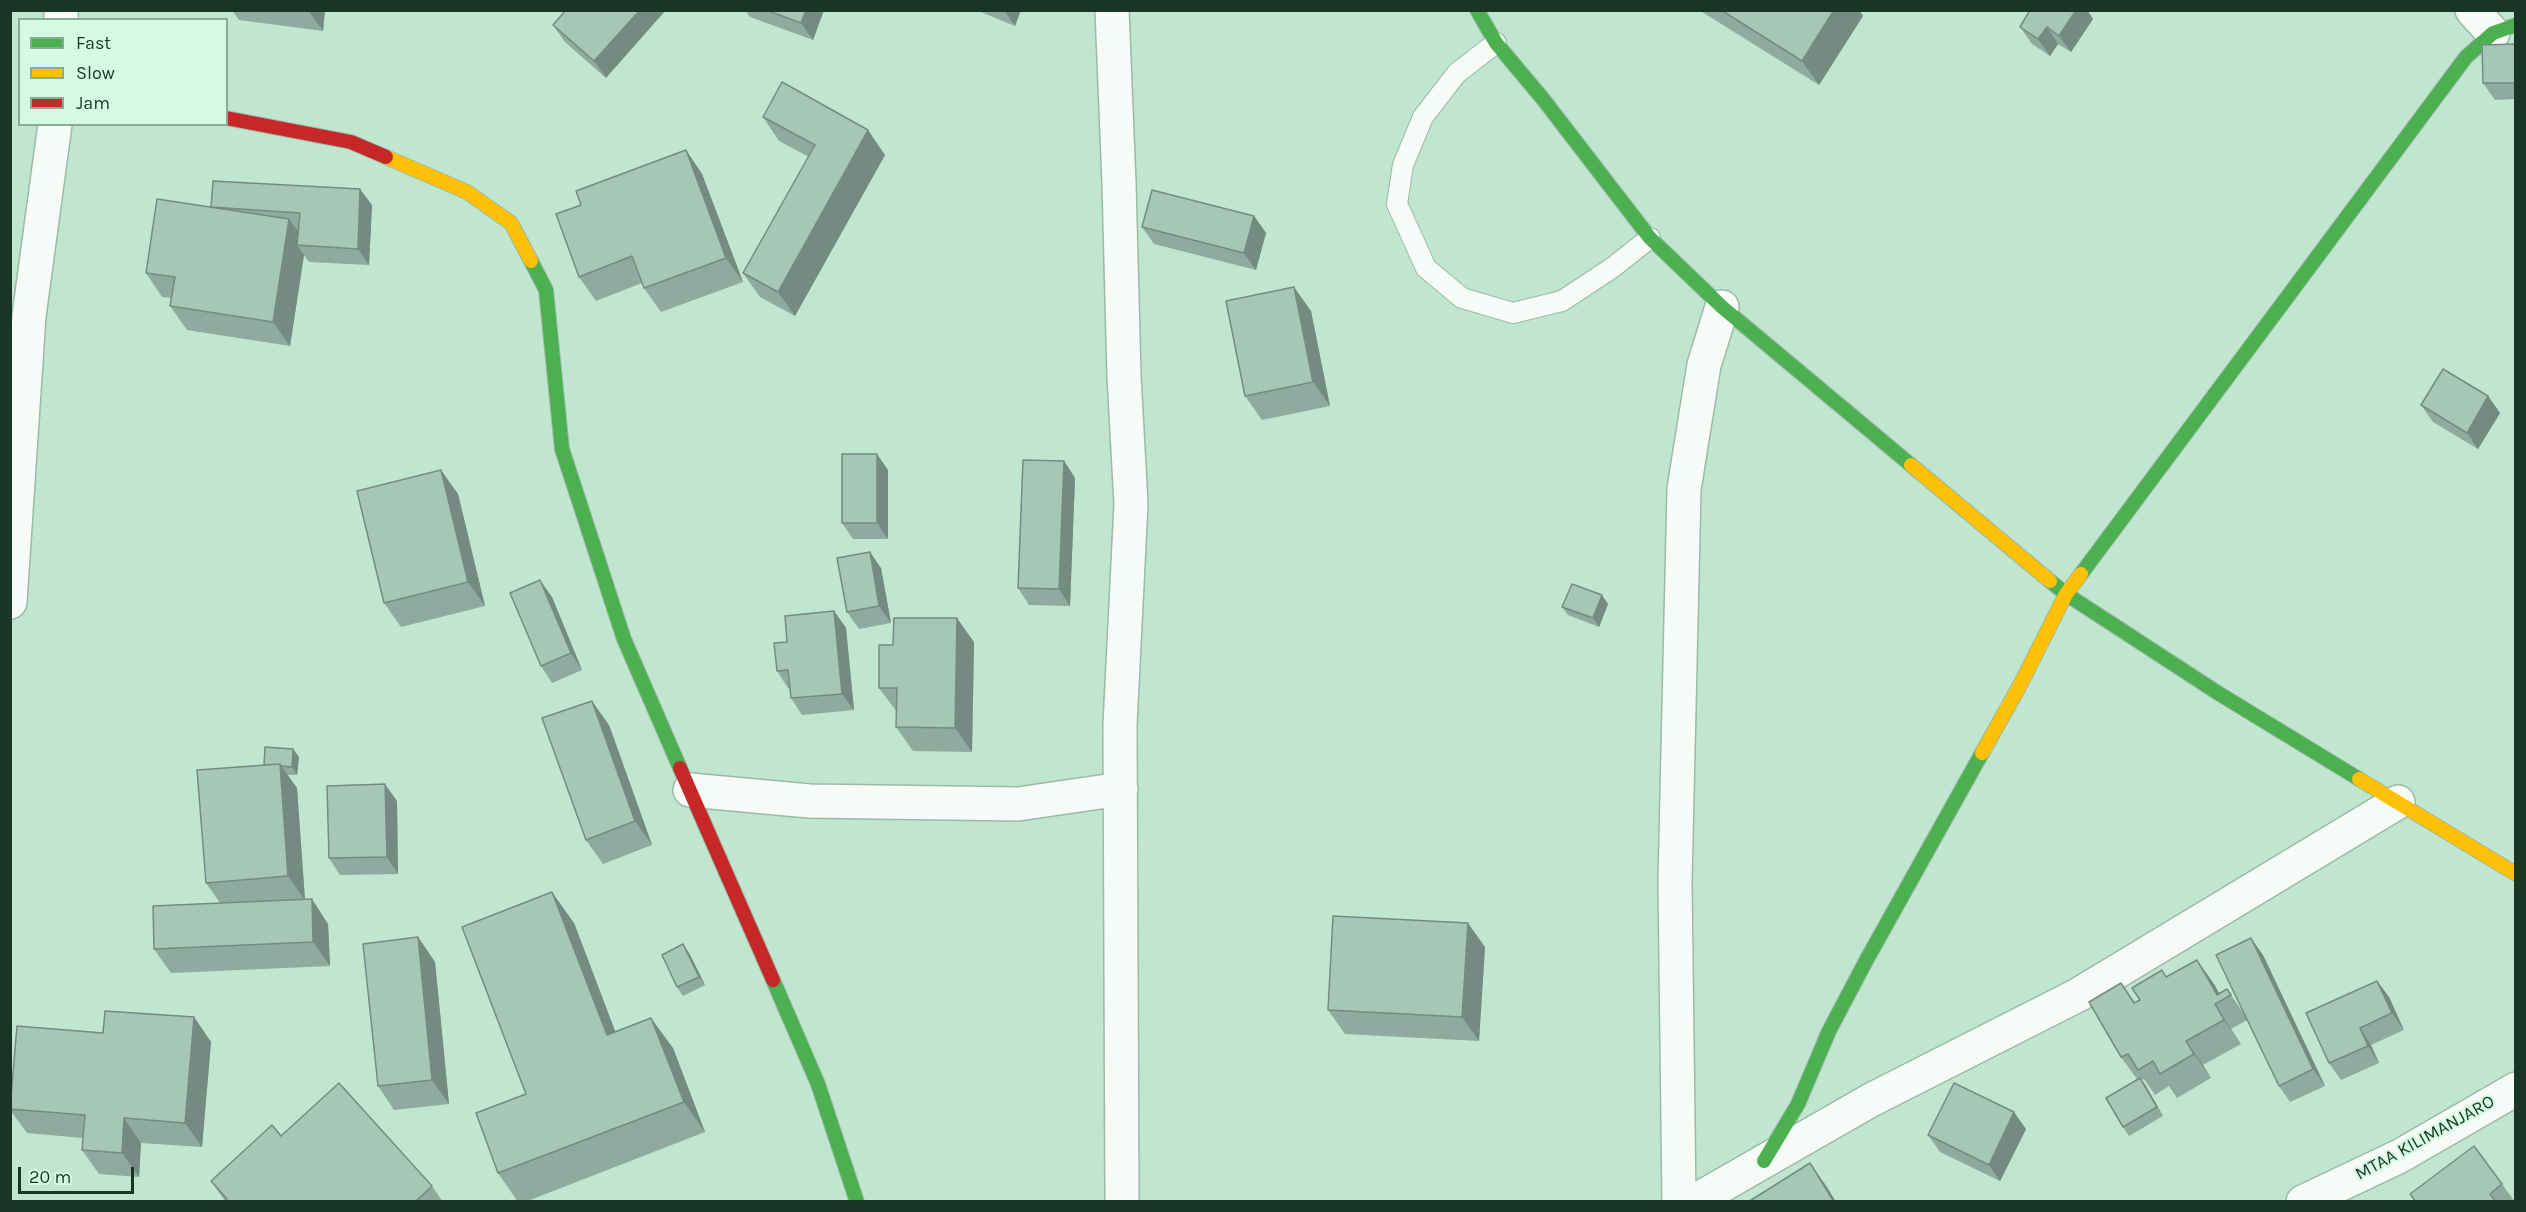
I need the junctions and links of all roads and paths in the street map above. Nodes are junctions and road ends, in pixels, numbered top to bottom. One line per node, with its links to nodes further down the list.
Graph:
1 (1112, 10): 12 (street)
2 (1477, 10): 4 (street)
3 (2494, 23): 10 (street)
4 (1496, 43): 7 (street); 7 (lane)
5 (228, 118): 13 (street)
6 (55, 126): 9 (street)
7 (1650, 238): 8 (street)
8 (1722, 307): 10 (street); 20 (street)
9 (20, 318): 11 (street)
10 (2066, 594): 14 (street); 17 (street)
11 (10, 602)
12 (1120, 789): 13 (street); 19 (street)
13 (690, 790): 18 (street)
14 (2398, 802): 15 (street); 17 (street)
15 (2516, 874)
16 (2516, 1089): 22 (street, MTAA KILIMANJARO)
17 (1764, 1161): 21 (street)
18 (857, 1202)
19 (1122, 1202)
20 (1679, 1202)
21 (1693, 1202)
22 (2303, 1202)

